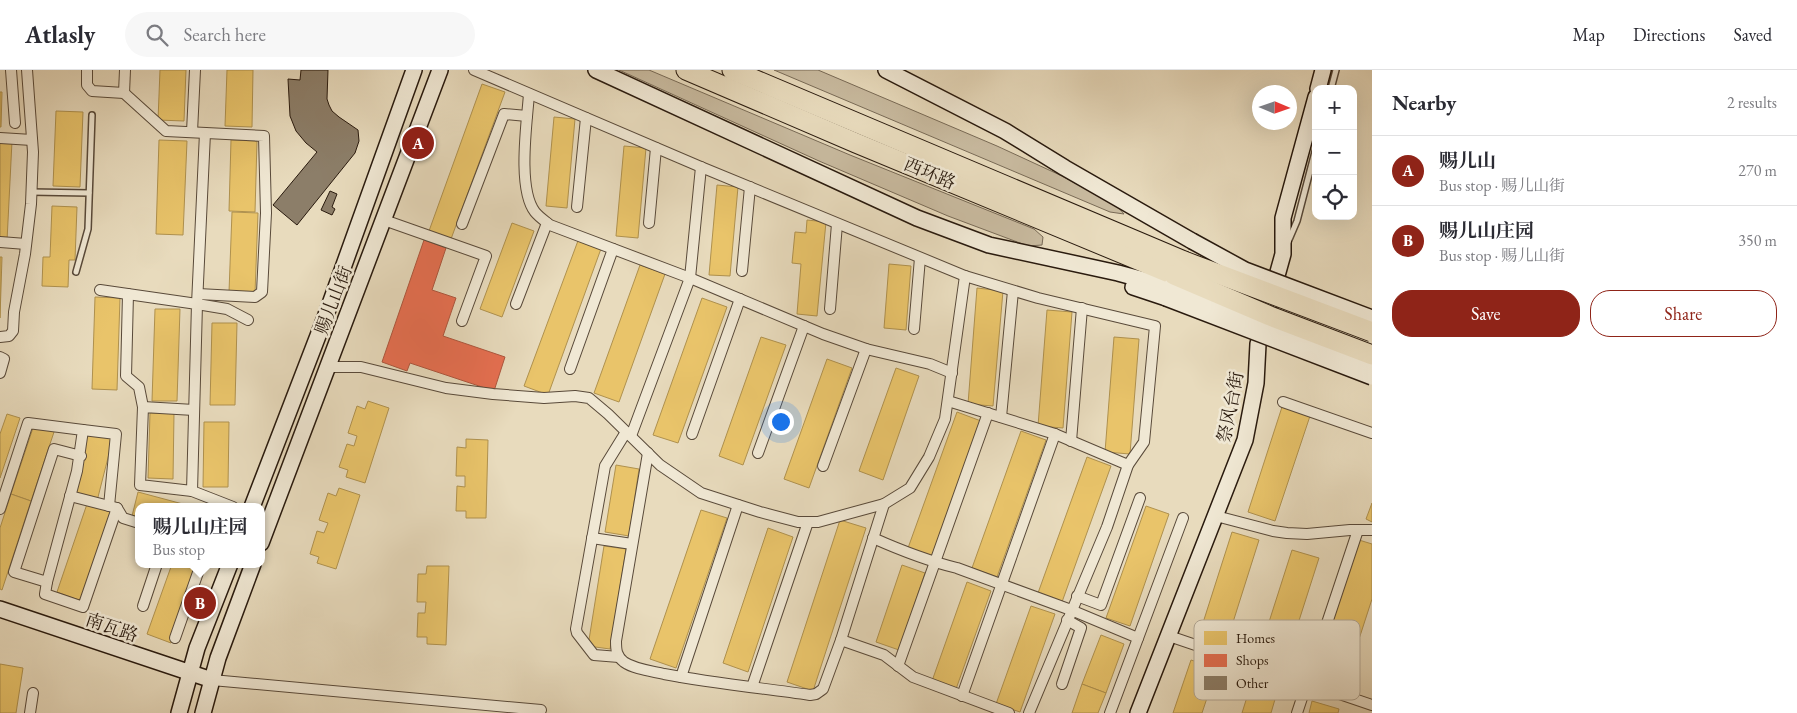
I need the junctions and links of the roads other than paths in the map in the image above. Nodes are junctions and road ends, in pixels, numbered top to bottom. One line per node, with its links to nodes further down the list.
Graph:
1 (11, 70): 23 (street)
2 (27, 70): 27 (street)
3 (88, 70): 17 (street)
4 (126, 70): 17 (street)
5 (195, 70): 24 (street)
6 (414, 70): 35 (main road, 赐儿山街)
7 (440, 70): 36 (main road, 赐儿山街)
8 (474, 70): 18 (street)
9 (596, 70): 50 (main road)
10 (686, 70): 50 (highway, 西环路)
11 (732, 70): 50 (highway, 西环路)
12 (886, 70): 59 (main road, bridge)
13 (1323, 70): 15 (main road)
14 (1336, 70): 16 (lane)
15 (1319, 85)
16 (1332, 85)
17 (124, 93): 24 (street)
18 (529, 94): 21 (street); 22 (street)
19 (1312, 112): 44 (main road, 祭风台街)
20 (92, 115): 33 (lane)
21 (527, 116): 37 (street); 39 (street)
22 (586, 118): 28 (street); 34 (street)
23 (15, 123)
24 (192, 132): 25 (street)
25 (205, 133): 54 (street); 54 (street)
26 (0, 138): 27 (street)
27 (32, 140): 32 (street)
28 (656, 148): 30 (street); 38 (street)
29 (1312, 163): 44 (lane)
30 (701, 167): 31 (street); 49 (street)
31 (750, 187): 40 (street); 46 (street)
32 (31, 192): 33 (lane); 42 (street)
33 (89, 193): 47 (lane)
34 (578, 207)
35 (362, 213): 36 (main road); 96 (main road, 赐儿山街)
36 (384, 220): 61 (street); 70 (main road, 赐儿山街)
37 (547, 222): 43 (street); 56 (street)
38 (649, 223)
39 (462, 224)
40 (837, 224): 45 (street); 58 (street)
41 (0, 242): 42 (street)
42 (26, 244): 65 (street)
43 (613, 249): 49 (street); 71 (street)
44 (1283, 254): 101 (main road, 祭风台街)
45 (920, 258): 48 (street); 63 (street)
46 (742, 271)
47 (76, 272)
48 (965, 276): 52 (street); 73 (street)
49 (690, 278): 55 (street); 83 (street)
50 (1174, 280): 64 (highway, bridge); 67 (highway, bridge); 69 (main road, bridge); 74 (main road, bridge)
51 (100, 290): 53 (street)
52 (1013, 290): 57 (street); 80 (street)
53 (128, 294): 54 (street); 77 (street)
54 (197, 299): 60 (street); 78 (street)
55 (740, 299): 62 (street); 84 (street)
56 (516, 304)
57 (1082, 308): 86 (street); 90 (street)
58 (830, 309)
59 (1372, 318)
60 (248, 320)
61 (462, 321)
62 (804, 326): 66 (street); 88 (street)
63 (914, 329)
64 (1372, 332)
65 (0, 337)
66 (866, 349): 73 (street); 91 (street)
67 (1372, 355)
68 (0, 358): 72 (street)
69 (1372, 365)
70 (327, 367): 83 (street); 107 (main road, 赐儿山街)
71 (570, 369)
72 (0, 373)
73 (952, 373): 75 (street)
74 (1372, 377)
75 (948, 401): 79 (street); 97 (street)
76 (1283, 402): 82 (street)
77 (144, 407): 78 (street); 92 (street)
78 (194, 410): 92 (street)
79 (988, 413): 80 (street); 111 (street)
80 (1001, 417): 85 (street)
81 (83, 430): 89 (street); 99 (street); 100 (street)
82 (1372, 433)
83 (629, 434): 87 (street); 108 (street)
84 (692, 434)
85 (1055, 434): 86 (street); 117 (street)
86 (1071, 441): 90 (street)
87 (648, 453): 98 (street); 110 (street)
88 (758, 453)
89 (81, 456): 93 (street); 116 (street)
90 (1128, 465): 118 (street)
91 (824, 466)
92 (192, 491): 95 (street)
93 (70, 496): 99 (street); 116 (street)
94 (1140, 498): 118 (street)
95 (223, 503)
96 (254, 503)
97 (884, 504): 104 (street); 109 (street)
98 (738, 505): 104 (street); 131 (street)
99 (113, 507): 103 (street); 116 (street)
100 (0, 509)
101 (1216, 516): 105 (street); 123 (main road, 祭风台街)
102 (1183, 518): 125 (street)
103 (135, 522)
104 (808, 522): 134 (street)
105 (1358, 530): 106 (street); 122 (street)
106 (1372, 530)
107 (265, 532)
108 (592, 538): 110 (street); 128 (street)
109 (873, 538): 111 (street); 126 (street)
110 (632, 544): 128 (street)
111 (934, 562): 117 (street); 129 (street)
112 (156, 568): 119 (street)
113 (200, 568): 124 (street)
114 (228, 568): 130 (main road)
115 (252, 568): 132 (main road)
116 (47, 582)
117 (1002, 585): 121 (street); 136 (street)
118 (1077, 596): 121 (street)
119 (143, 606)
120 (0, 609): 130 (main road, 南瓦路)
121 (1069, 615): 125 (street); 133 (street); 145 (street)
122 (1328, 620)
123 (1169, 636): 127 (street); 147 (main road, 祭风台街)
124 (175, 638)
125 (1138, 638): 146 (street)
126 (841, 640): 129 (street); 134 (street)
127 (1194, 645)
128 (619, 657): 131 (street)
129 (898, 666): 136 (street)
130 (190, 673): 132 (main road, 南瓦路); 142 (main road)
131 (681, 677): 134 (street)
132 (212, 680): 140 (street); 143 (main road)
133 (1062, 684)
134 (752, 687)
135 (33, 693): 141 (street)
136 (962, 696): 144 (street)
137 (1301, 700): 148 (street)
138 (1357, 700): 139 (street)
139 (1372, 705)
140 (541, 710)
141 (30, 713)
142 (179, 713)
143 (203, 713)
144 (1009, 713)
145 (1028, 713)
146 (1110, 713)
147 (1138, 713)
148 (1297, 713)

